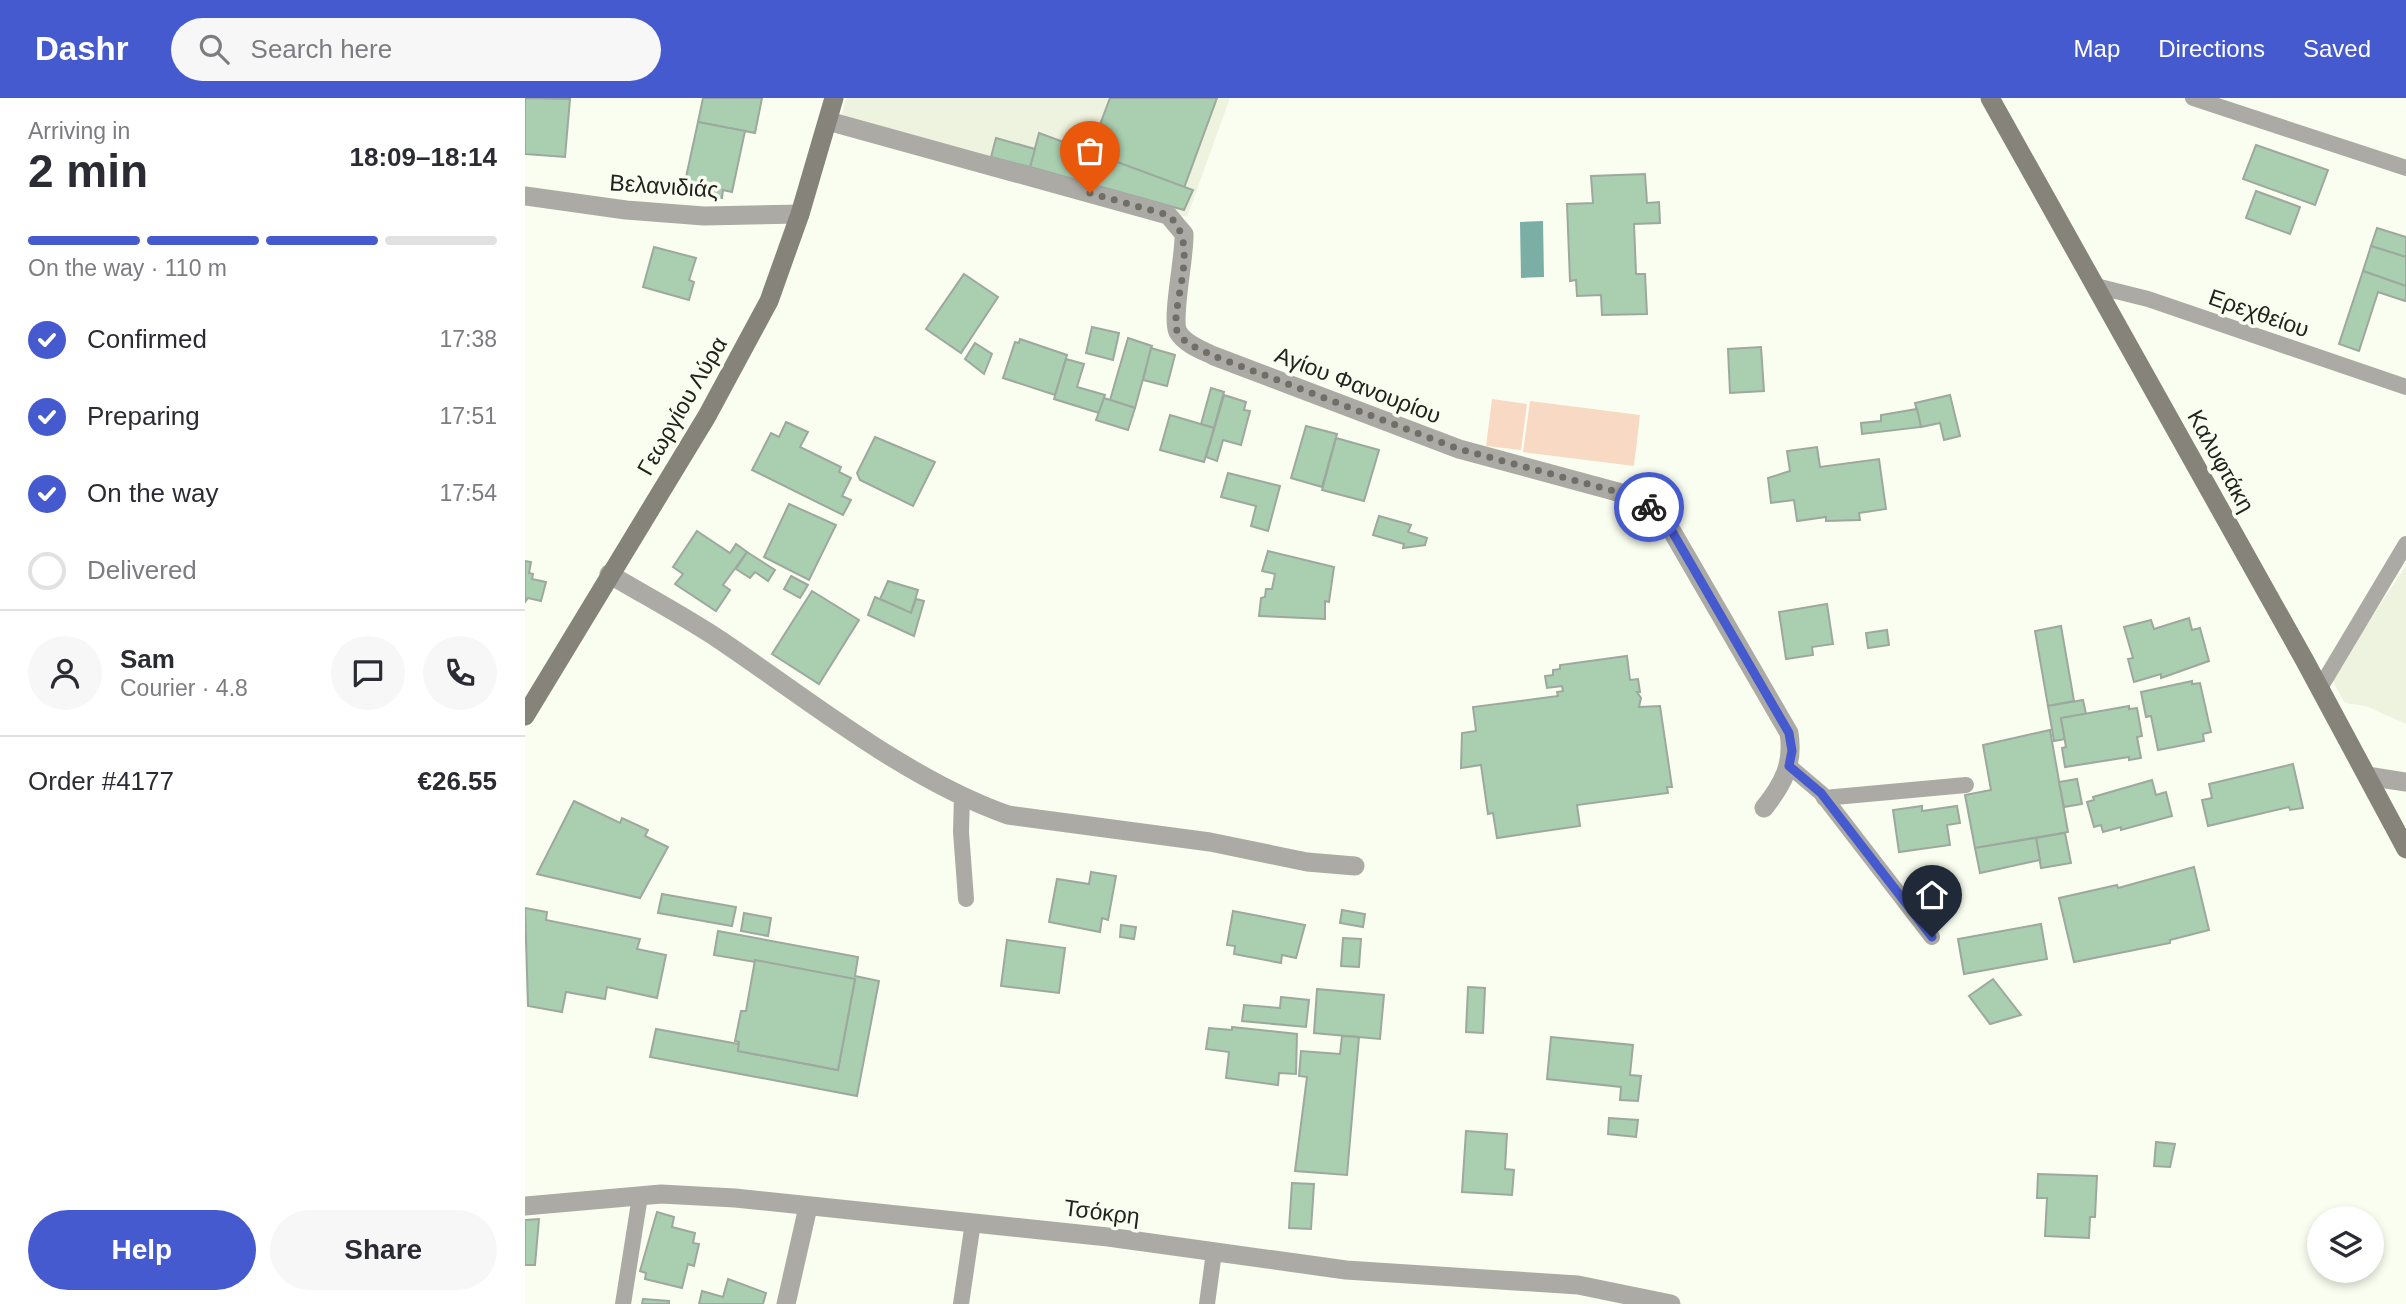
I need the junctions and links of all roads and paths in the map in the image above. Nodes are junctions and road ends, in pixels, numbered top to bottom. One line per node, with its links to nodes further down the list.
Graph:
1 (834, 98): 4 (main road, Γεωργίου Λύρα)
2 (1990, 98): 8 (main road, Καλυφτάκη)
3 (2193, 98): 5 (lane)
4 (828, 121): 7 (main road, Γεωργίου Λύρα); 14 (street, Αγίου Φανουρίου)
5 (2406, 168)
6 (525, 196): 7 (street, Βελανιδιάς)
7 (800, 214): 11 (main road, Γεωργίου Λύρα)
8 (2096, 286): 9 (lane, Ερεχθείου); 12 (main road, Καλυφτάκη)
9 (2406, 387)
10 (2406, 544): 12 (lane)
11 (609, 574): 13 (main road, Γεωργίου Λύρα); 18 (street)
12 (2320, 688): 15 (main road, Καλυφτάκη)
13 (525, 716)
14 (1789, 766): 19 (lane); 20 (street, Αγίου Φανουρίου)
15 (2367, 776): 16 (street); 21 (main road, Καλυφτάκη)
16 (2406, 782)
17 (1966, 785): 19 (lane)
18 (962, 795): 22 (street); 23 (lane)
19 (1824, 798): 24 (lane)
20 (1764, 808)
21 (2406, 849)
22 (1355, 866)
23 (965, 899)
24 (1932, 937)
25 (640, 1196): 26 (street, Τσόκρη); 27 (street, Τσόκρη); 30 (lane)
26 (525, 1206)
27 (808, 1208): 28 (street, Τσόκρη); 31 (street)
28 (973, 1222): 29 (street, Τσόκρη); 32 (lane)
29 (1214, 1252): 33 (lane); 34 (street, Τσόκρη)
30 (623, 1304)
31 (786, 1304)
32 (961, 1304)
33 (1207, 1304)
34 (1671, 1304)

